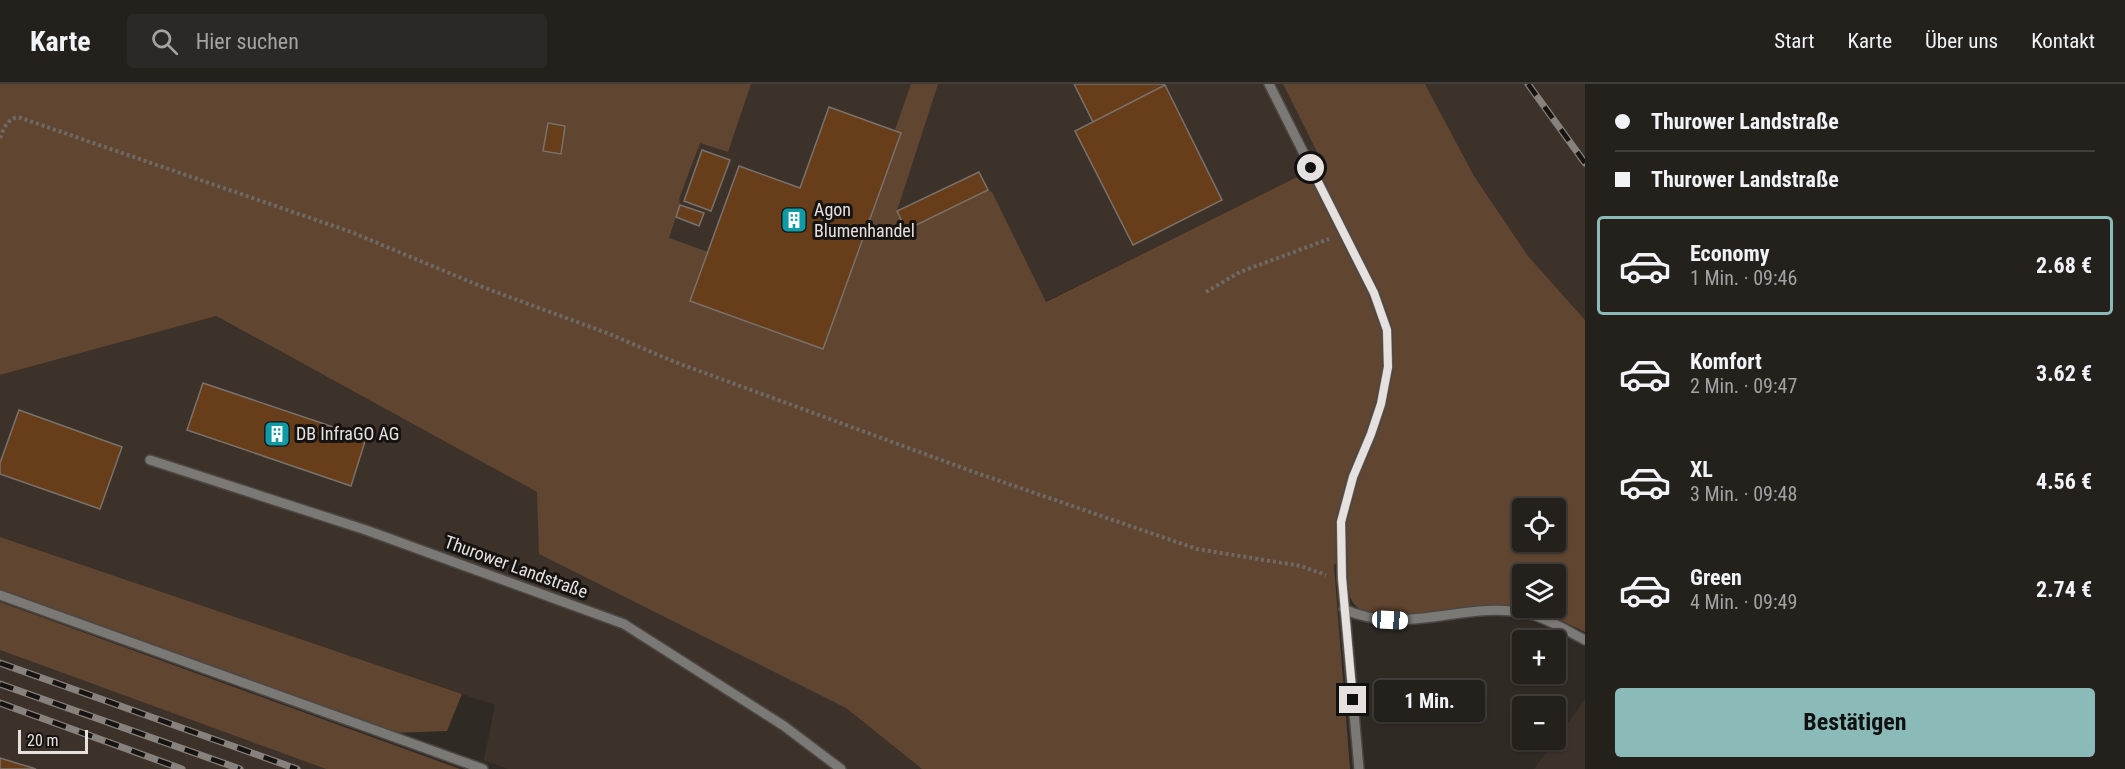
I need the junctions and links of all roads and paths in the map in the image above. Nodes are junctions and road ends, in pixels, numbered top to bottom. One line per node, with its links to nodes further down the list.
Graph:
1 (1269, 84): 3 (lane)
2 (0, 138): 6 (path)
3 (1343, 232): 4 (path); 6 (lane)
4 (1206, 292)
5 (150, 460): 11 (lane, Thurower Landstraße)
6 (1342, 578): 8 (lane)
7 (0, 596): 10 (lane)
8 (1344, 609): 9 (lane); 12 (lane)
9 (1585, 640)
10 (483, 769)
11 (841, 769)
12 (1359, 769)

